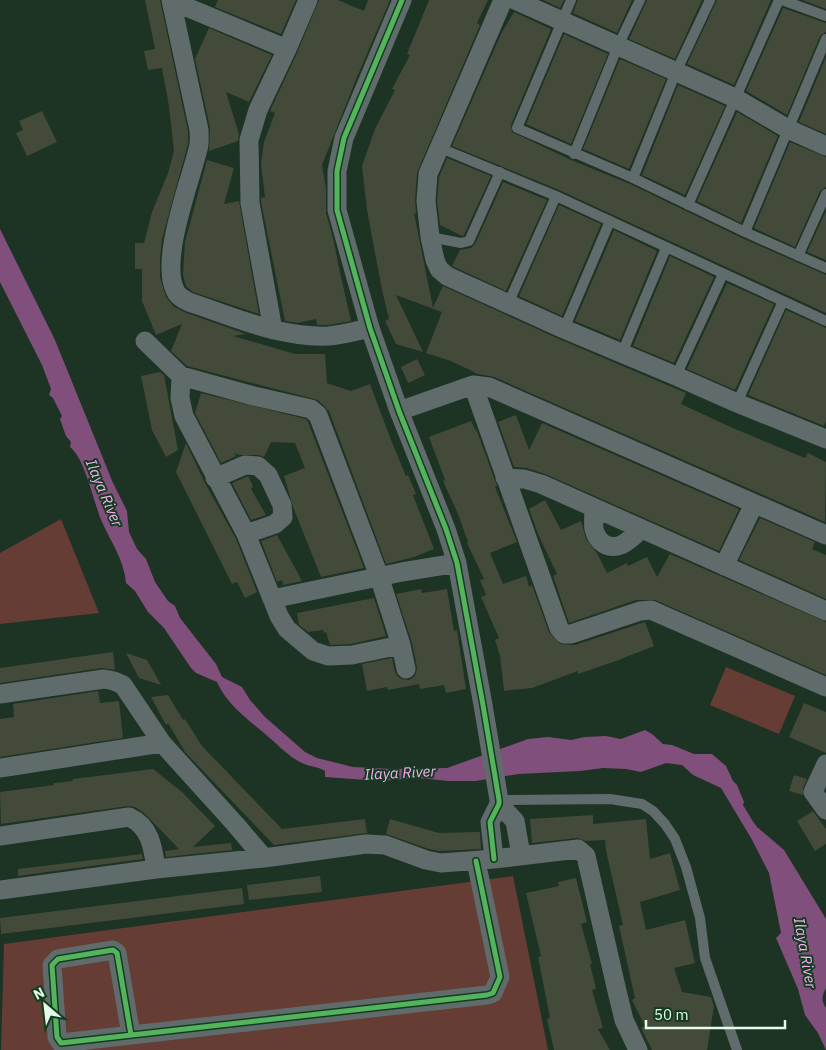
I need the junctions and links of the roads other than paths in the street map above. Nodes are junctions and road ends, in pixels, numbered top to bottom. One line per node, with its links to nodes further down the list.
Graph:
1 (171, 0): 14 (street); 38 (street)
2 (308, 0): 14 (street)
3 (402, 0): 36 (street)
4 (503, 0): 19 (street)
5 (515, 0): 11 (street)
6 (572, 0): 11 (lane)
7 (640, 0): 13 (lane)
8 (710, 0): 15 (lane)
9 (781, 0): 10 (lane); 16 (lane)
10 (826, 16)
11 (562, 21): 13 (street); 20 (lane)
12 (826, 39): 17 (lane)
13 (618, 46): 15 (street); 20 (lane)
14 (287, 49): 38 (street)
15 (676, 72): 16 (street); 22 (lane)
16 (735, 98): 17 (street); 25 (lane)
17 (788, 129): 18 (street); 27 (lane)
18 (826, 146)
19 (438, 147): 21 (lane); 28 (street)
20 (574, 154): 22 (lane)
21 (500, 172): 24 (lane); 28 (lane)
22 (633, 178): 25 (lane)
23 (826, 194): 30 (lane)
24 (556, 196): 26 (lane); 34 (lane)
25 (688, 205): 27 (lane)
26 (610, 221): 29 (lane); 37 (lane)
27 (745, 232): 30 (lane)
28 (430, 237): 34 (street)
29 (666, 248): 32 (lane); 40 (lane)
30 (798, 256): 31 (lane)
31 (826, 268)
32 (723, 274): 33 (lane); 42 (lane)
33 (783, 301): 35 (lane); 44 (lane)
34 (508, 304): 37 (street)
35 (826, 321)
36 (370, 328): 38 (street); 45 (street)
37 (564, 329): 40 (street)
38 (273, 330)
39 (145, 341): 41 (street)
40 (622, 353): 42 (street)
41 (181, 376): 47 (street); 56 (street)
42 (676, 376): 44 (street)
43 (472, 385): 45 (street); 48 (street); 49 (street)
44 (737, 403): 46 (street)
45 (399, 411): 54 (street)
46 (826, 439)
47 (215, 478): 52 (street); 52 (street)
48 (505, 478): 50 (street); 61 (street)
49 (754, 504): 53 (street); 55 (street)
50 (594, 508): 51 (street); 51 (street)
51 (640, 530): 55 (street)
52 (246, 534): 57 (street)
53 (826, 535)
54 (457, 562): 56 (street); 66 (street)
55 (724, 566): 58 (street)
56 (379, 576): 57 (street); 59 (street)
57 (272, 599): 59 (street)
58 (826, 611)
59 (401, 645): 60 (street)
60 (406, 669)
61 (826, 687)
62 (0, 694): 63 (street)
63 (162, 744): 65 (street); 70 (street)
64 (826, 764): 67 (street)
65 (0, 768)
66 (499, 800): 69 (street); 71 (street); 77 (lane)
67 (826, 810)
68 (0, 836): 73 (street)
69 (521, 855): 71 (street); 76 (street)
70 (264, 858): 72 (street); 73 (street)
71 (494, 859): 72 (street)
72 (476, 861): 75 (street)
73 (156, 869): 74 (street)
74 (0, 890)
75 (131, 1035): 75 (street)
76 (638, 1050)
77 (738, 1050)

